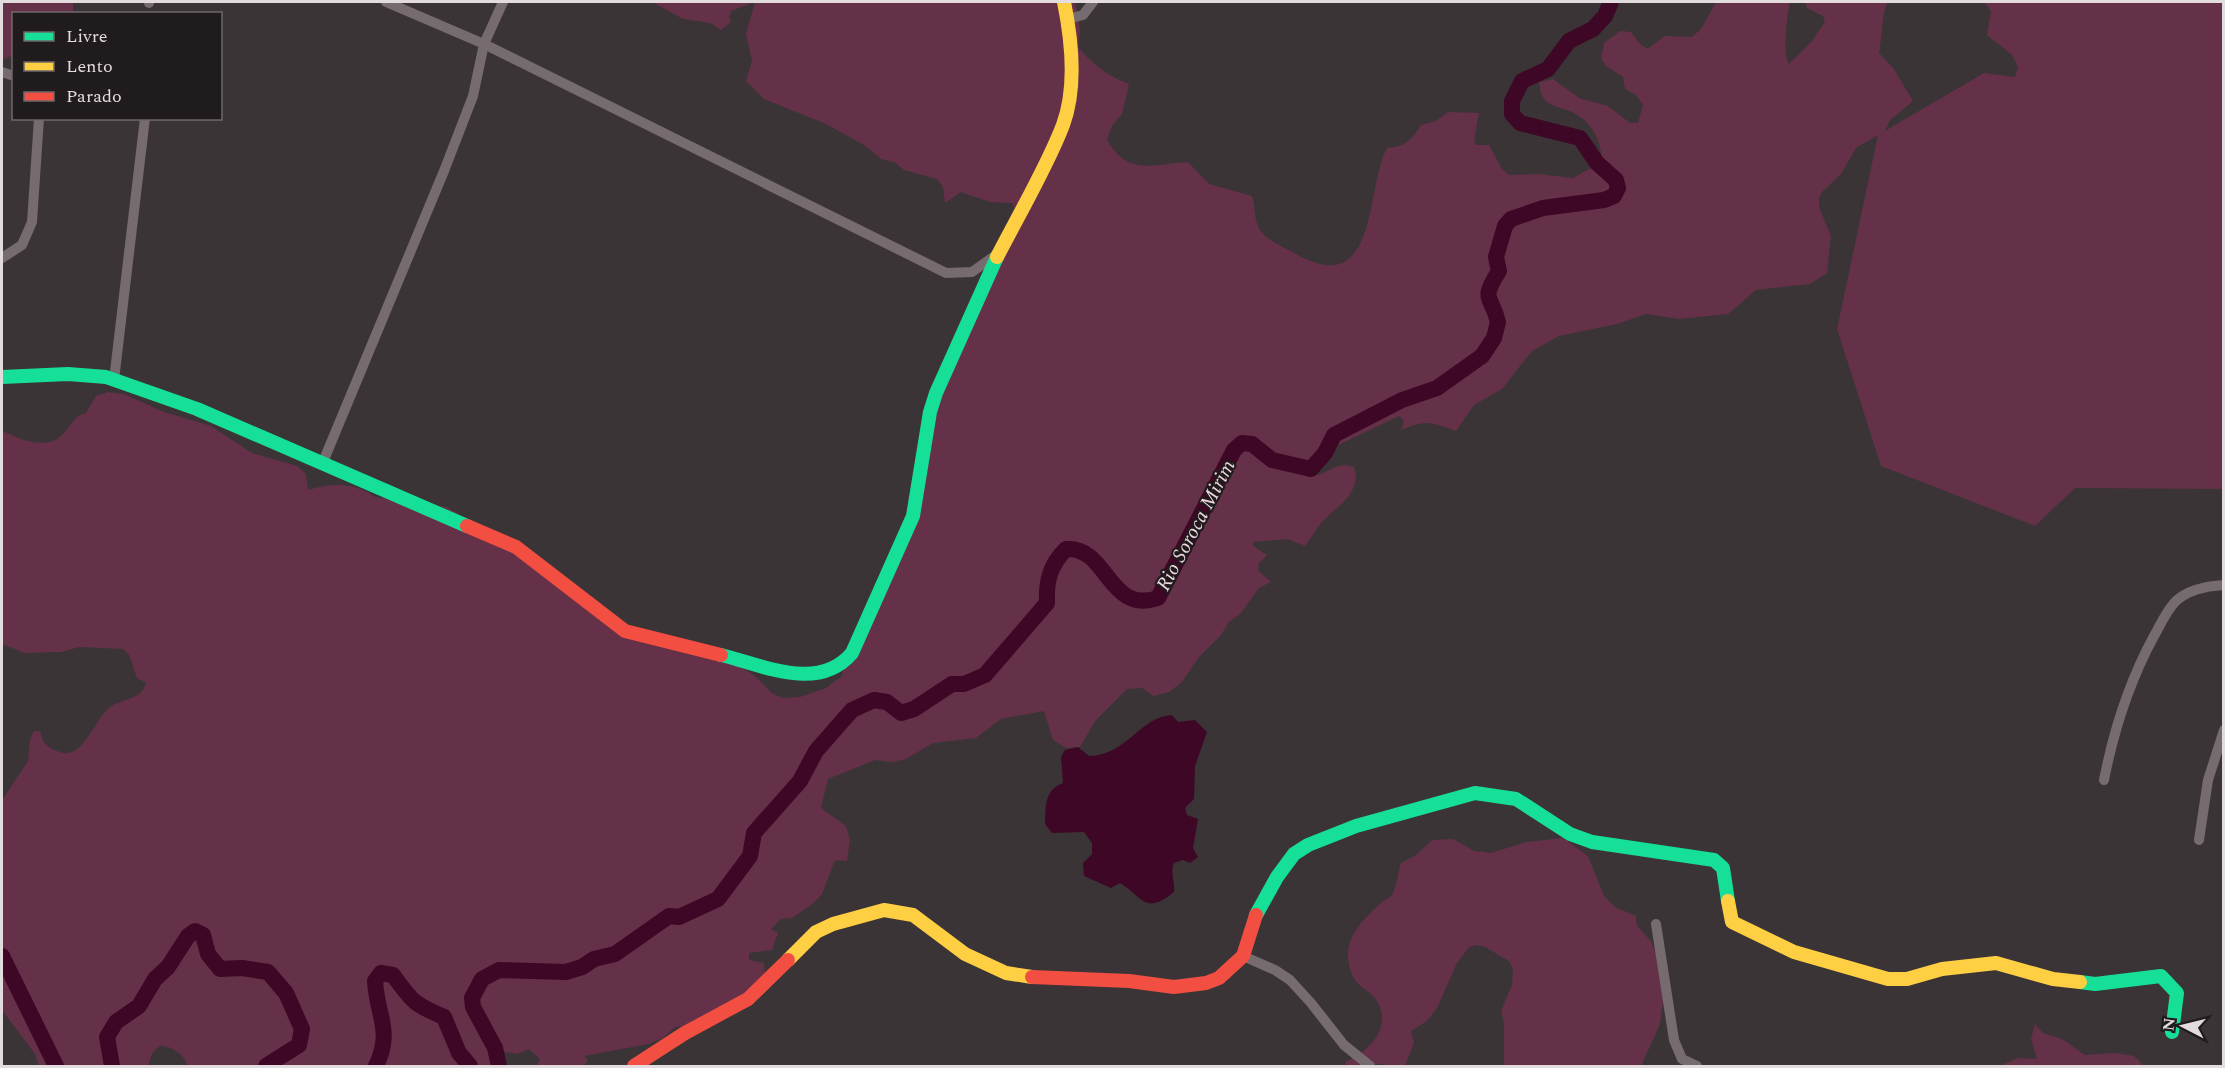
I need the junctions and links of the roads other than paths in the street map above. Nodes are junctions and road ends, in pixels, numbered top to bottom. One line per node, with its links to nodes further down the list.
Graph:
1 (386, 2): 6 (street)
2 (503, 2): 6 (street)
3 (1064, 2): 5 (street)
4 (1093, 2): 5 (street)
5 (1068, 19): 9 (street)
6 (484, 44): 9 (street); 13 (street)
7 (39, 120): 10 (street)
8 (145, 120): 12 (street)
9 (1000, 252): 13 (street)
10 (2, 258)
11 (2, 377): 12 (street)
12 (114, 380): 13 (street)
13 (323, 462)
14 (2223, 585): 16 (street)
15 (2223, 730): 17 (street)
16 (2104, 780)
17 (2199, 840)
18 (1656, 924): 23 (street)
19 (1243, 956): 20 (street); 21 (street); 22 (street)
20 (2172, 1032)
21 (634, 1066)
22 (1370, 1066)
23 (1697, 1066)

